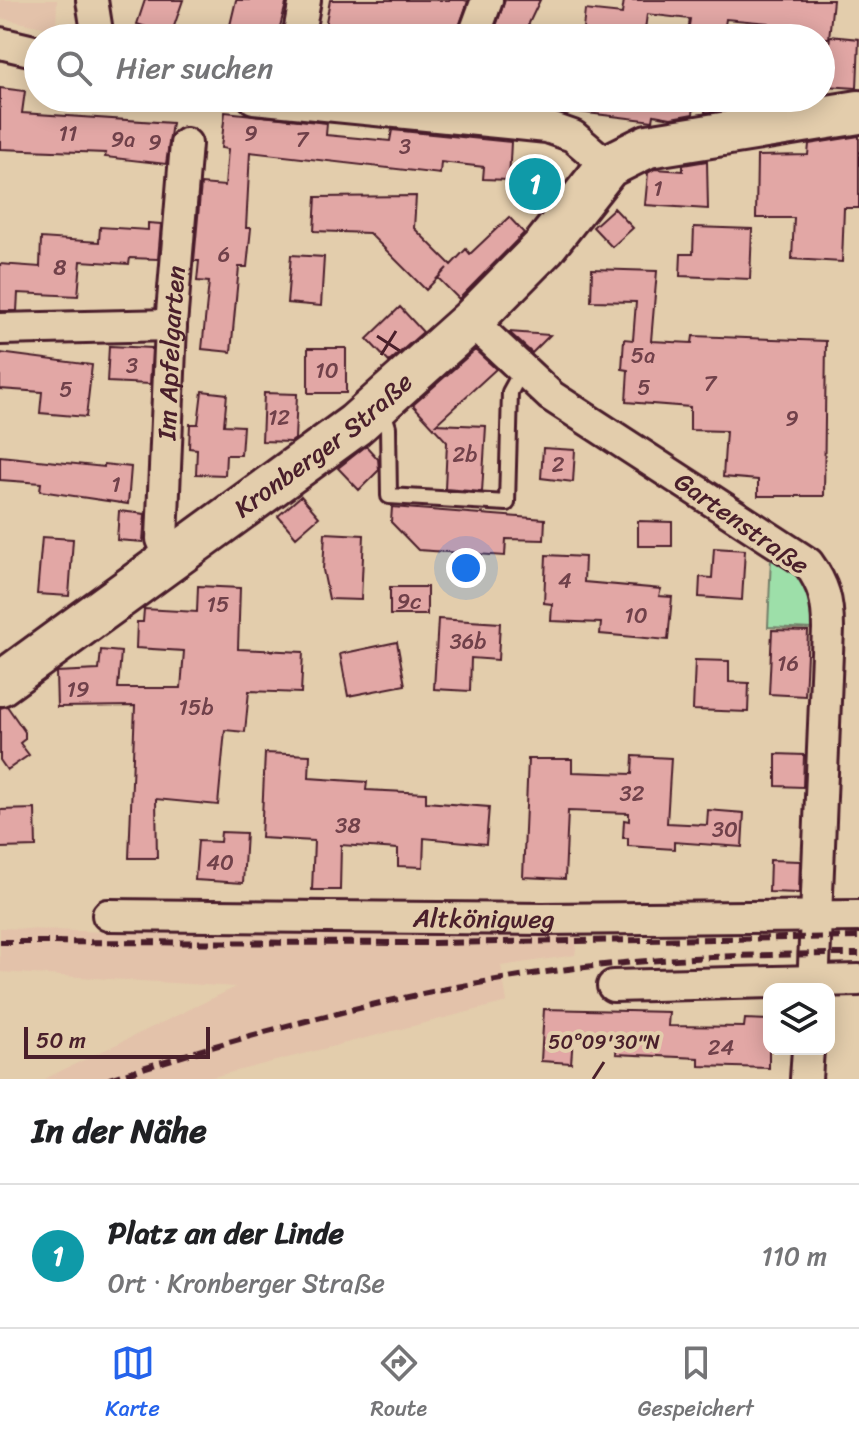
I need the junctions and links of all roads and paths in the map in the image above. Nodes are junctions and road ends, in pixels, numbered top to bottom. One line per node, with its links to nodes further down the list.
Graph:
1 (92, 0): 4 (street)
2 (305, 0): 5 (street)
3 (487, 0): 6 (street)
4 (96, 24)
5 (301, 24)
6 (478, 24)
7 (0, 43): 8 (street)
8 (24, 49)
9 (480, 112): 12 (street)
10 (859, 112): 12 (street)
11 (186, 144): 14 (street, Im Apfelgarten)
12 (608, 166): 13 (street, Kronberger Straße)
13 (471, 321): 16 (street, Gartenstraße); 17 (street, Kronberger Straße)
14 (171, 325): 15 (street); 18 (street, Im Apfelgarten)
15 (0, 329)
16 (521, 372): 17 (lane); 21 (street, Gartenstraße)
17 (380, 404): 18 (street, Kronberger Straße)
18 (171, 561): 19 (street, Kronberger Straße)
19 (0, 684)
20 (108, 915): 21 (street, Altkönigweg)
21 (815, 916): 22 (street, Altkönigweg); 24 (street, Gartenstraße)
22 (859, 916)
23 (859, 980): 25 (street)
24 (813, 983)
25 (824, 983)
26 (763, 984): 27 (street)
27 (613, 986)
28 (808, 1055): 29 (street)
29 (806, 1079)

